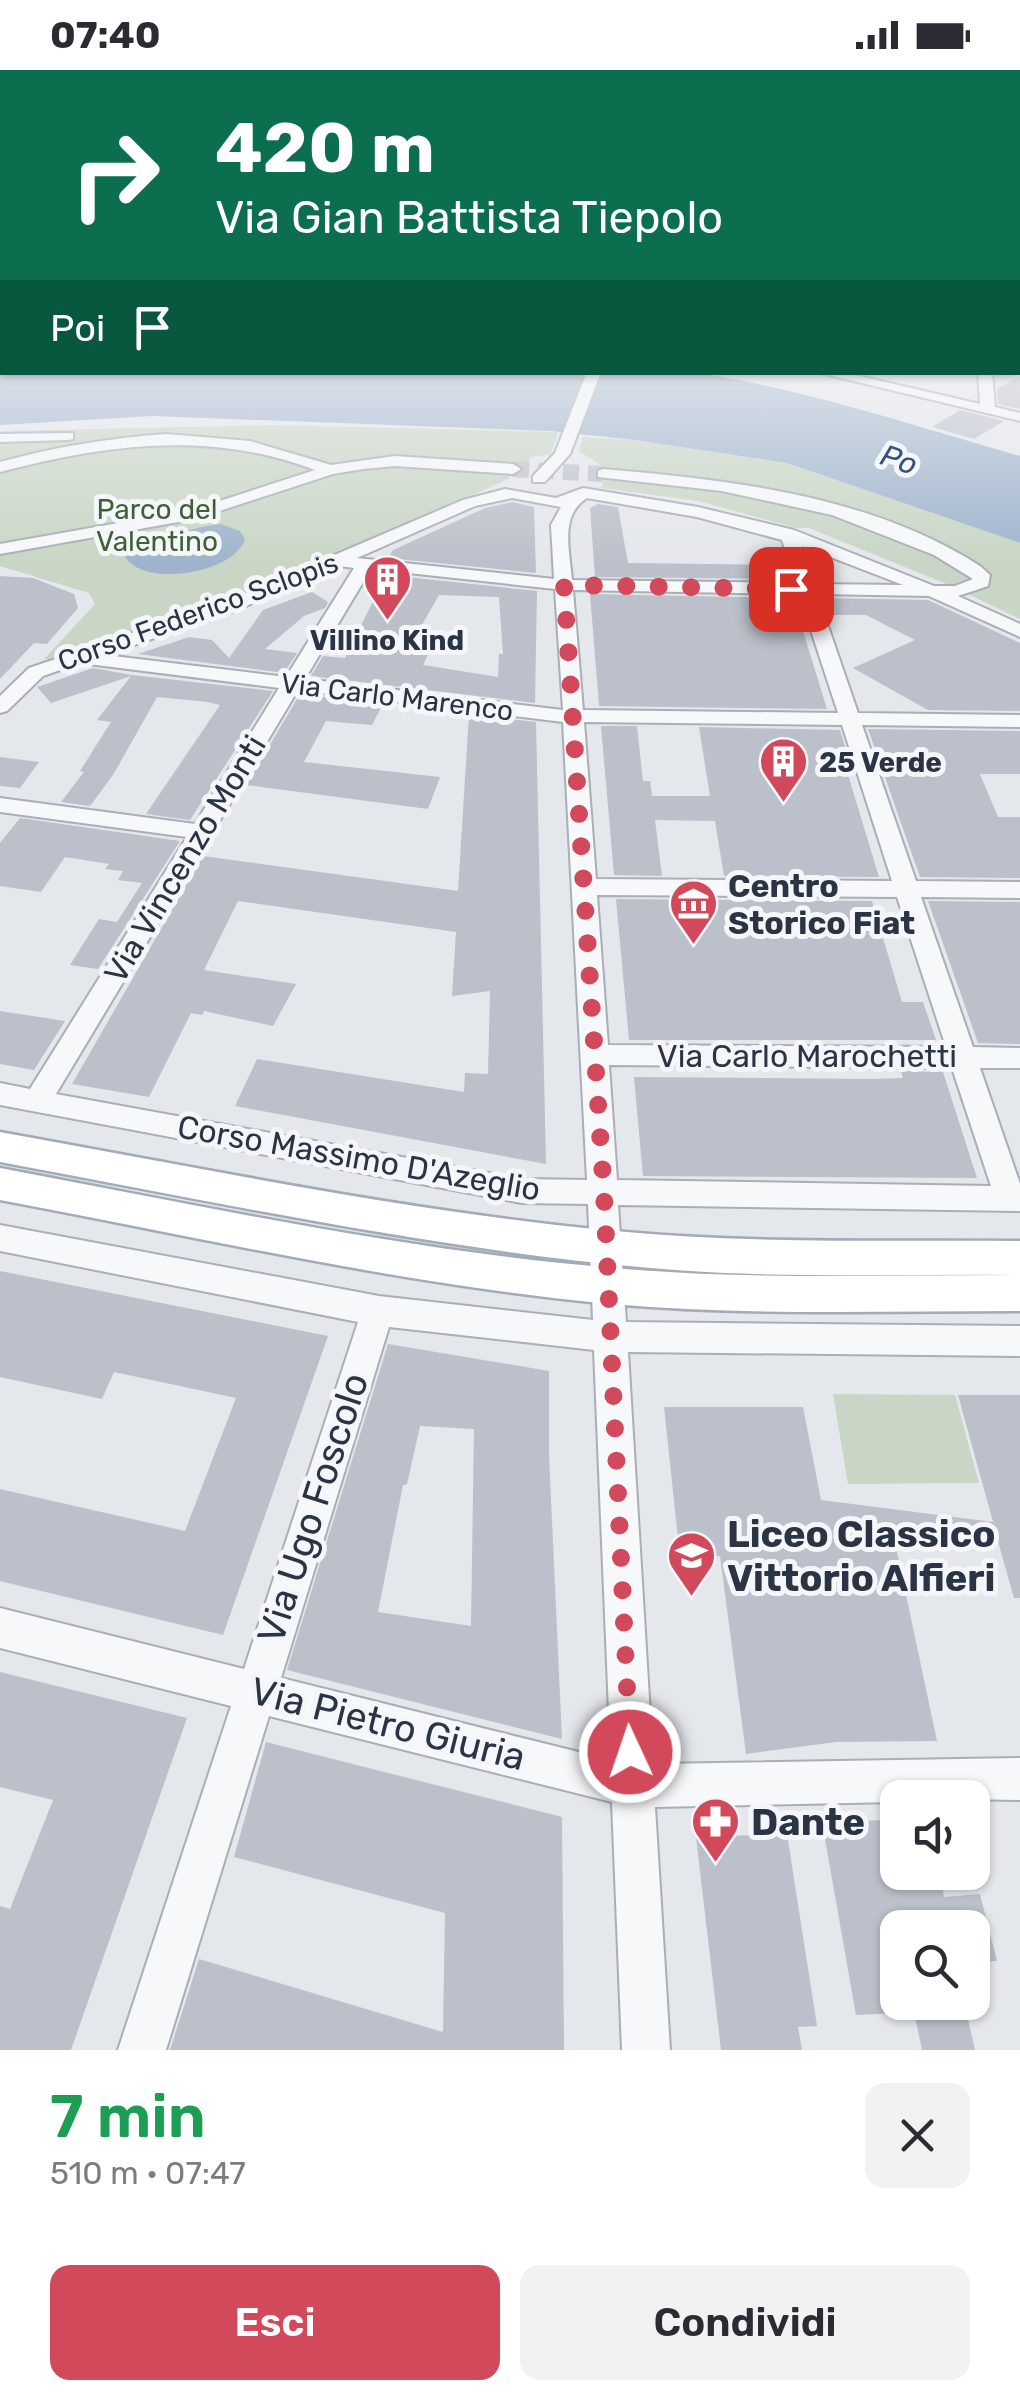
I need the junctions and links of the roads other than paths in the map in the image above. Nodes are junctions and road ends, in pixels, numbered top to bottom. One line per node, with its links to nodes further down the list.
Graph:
1 (592, 378): 10 (street)
2 (846, 378): 5 (street)
3 (860, 378): 5 (street)
4 (986, 378): 6 (street)
5 (874, 386): 6 (street)
6 (988, 410): 7 (street)
7 (1020, 417)
8 (0, 438): 9 (street)
9 (169, 439): 11 (street); 13 (street)
10 (564, 449): 15 (street); 16 (street)
11 (0, 467)
12 (513, 469): 13 (street)
13 (330, 470): 20 (street)
14 (603, 474): 24 (street)
15 (532, 485): 16 (street, Corso Federico Sclopis); 17 (street); 21 (street, Corso Federico Sclopis)
16 (572, 486): 17 (street); 18 (street); 19 (street)
17 (542, 503): 18 (street)
18 (559, 525): 22 (street)
19 (788, 534): 23 (street); 24 (street)
20 (0, 549)
21 (352, 563): 22 (street); 26 (street, Corso Federico Sclopis); 27 (street, Via Vincenzo Monti)
22 (564, 585): 23 (street); 29 (street)
23 (806, 589): 24 (street); 30 (street)
24 (936, 592): 25 (street)
25 (1020, 631)
26 (75, 657): 27 (street, Via Carlo Marenco); 28 (street, Corso Federico Sclopis)
27 (292, 684): 29 (street, Via Carlo Marenco); 33 (street, Via Vincenzo Monti)
28 (0, 708)
29 (572, 717): 30 (street, Via Carlo Marenco); 34 (street)
30 (850, 720): 31 (street, Via Carlo Marenco); 35 (street)
31 (1020, 721)
32 (0, 806): 33 (street)
33 (201, 832): 41 (street, Via Vincenzo Monti)
34 (584, 887): 35 (street); 37 (street)
35 (907, 889): 36 (street); 38 (street)
36 (1020, 890)
37 (595, 1055): 38 (street, Via Carlo Marochetti); 44 (street)
38 (962, 1057): 39 (street, Via Carlo Marochetti); 45 (street)
39 (1020, 1058)
40 (0, 1094): 41 (street, Corso Massimo D'Azeglio)
41 (38, 1100): 44 (street, Corso Massimo D'Azeglio)
42 (0, 1147): 48 (main road, Corso Massimo D'Azeglio)
43 (0, 1184): 48 (main road, Corso Massimo D'Azeglio)
44 (604, 1194): 45 (street, Corso Massimo D'Azeglio); 48 (street)
45 (1015, 1199)
46 (0, 1238): 50 (street)
47 (1020, 1258): 48 (main road, Corso Massimo D'Azeglio)
48 (607, 1267): 49 (main road, Corso Massimo D'Azeglio); 51 (street)
49 (1020, 1293)
50 (378, 1311): 51 (street); 54 (street, Via Ugo Foscolo)
51 (608, 1336): 52 (street); 56 (street)
52 (1020, 1341)
53 (0, 1628): 54 (street, Via Pietro Giuria)
54 (254, 1690): 56 (street, Via Pietro Giuria); 57 (street, Via Ugo Foscolo)
55 (1020, 1779): 56 (street, Via Pietro Giuria)
56 (632, 1786): 58 (street)
57 (142, 2050)
58 (646, 2050)

